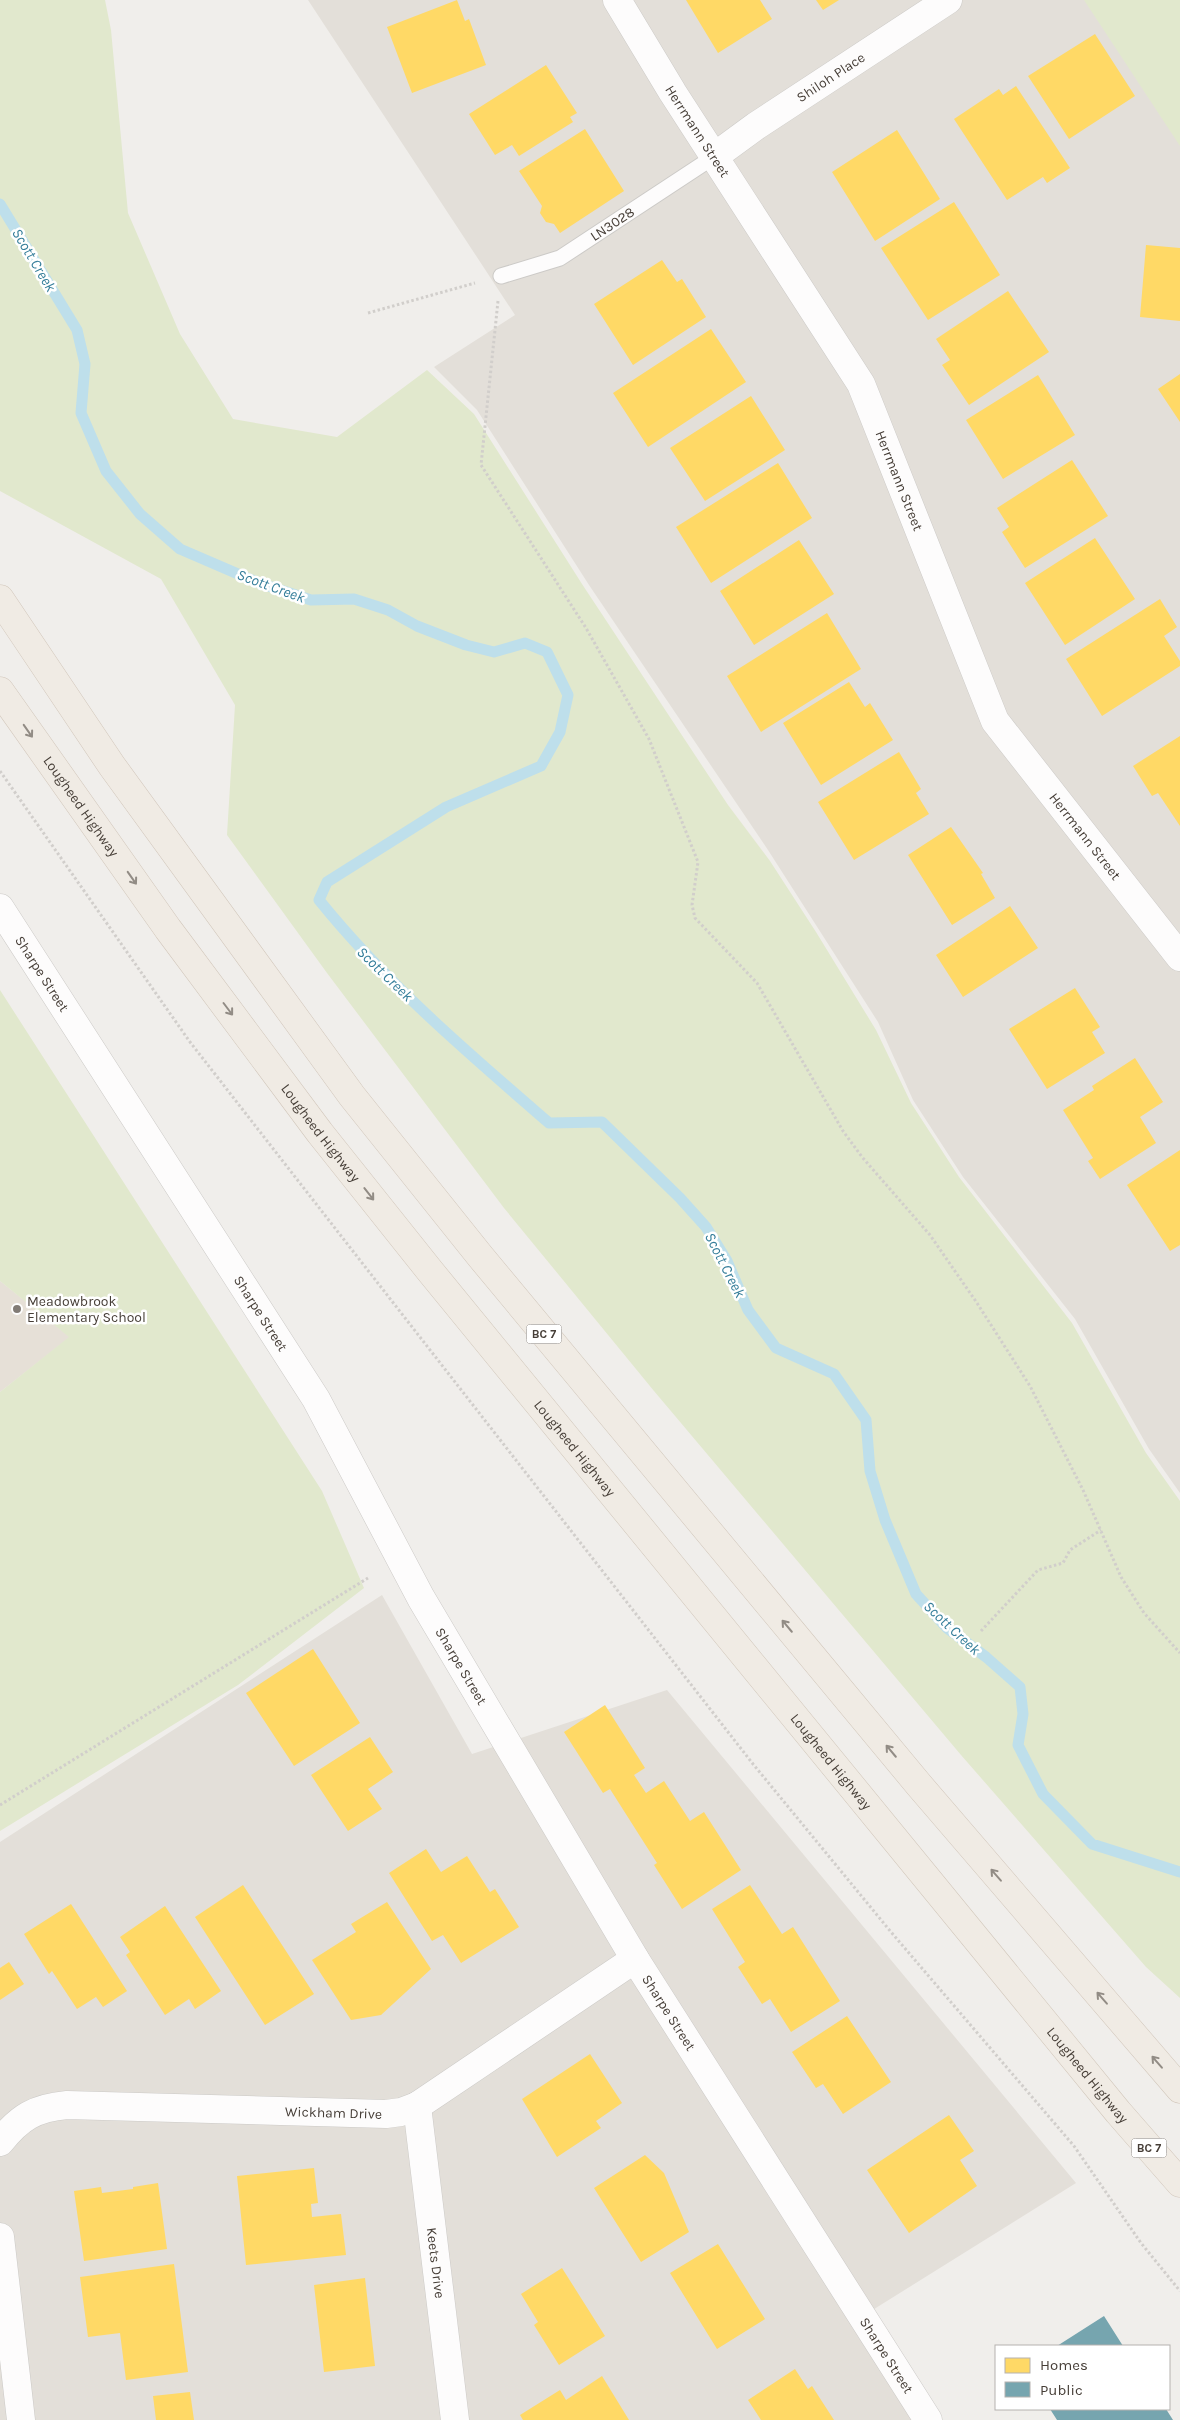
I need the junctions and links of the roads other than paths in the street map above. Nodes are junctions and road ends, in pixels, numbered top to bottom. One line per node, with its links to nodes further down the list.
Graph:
1 (617, 0): 3 (street, Herrmann Street)
2 (948, 0): 3 (street, Shiloh Place)
3 (715, 156): 4 (lane, LN3028); 8 (street, Herrmann Street)
4 (501, 276)
5 (0, 599): 10 (main road, BC 7, one-way to 5)
6 (0, 692): 13 (main road, Lougheed Highway / BC 7, one-way to 13)
7 (0, 908): 9 (street, Sharpe Street)
8 (1180, 957)
9 (635, 1958): 11 (street, Wickham Drive); 17 (street, Sharpe Street)
10 (1180, 2090)
11 (417, 2106): 12 (street, Wickham Drive); 16 (street, Keets Drive)
12 (0, 2142)
13 (1180, 2183)
14 (0, 2237): 15 (street)
15 (21, 2420)
16 (455, 2420)
17 (928, 2420)

